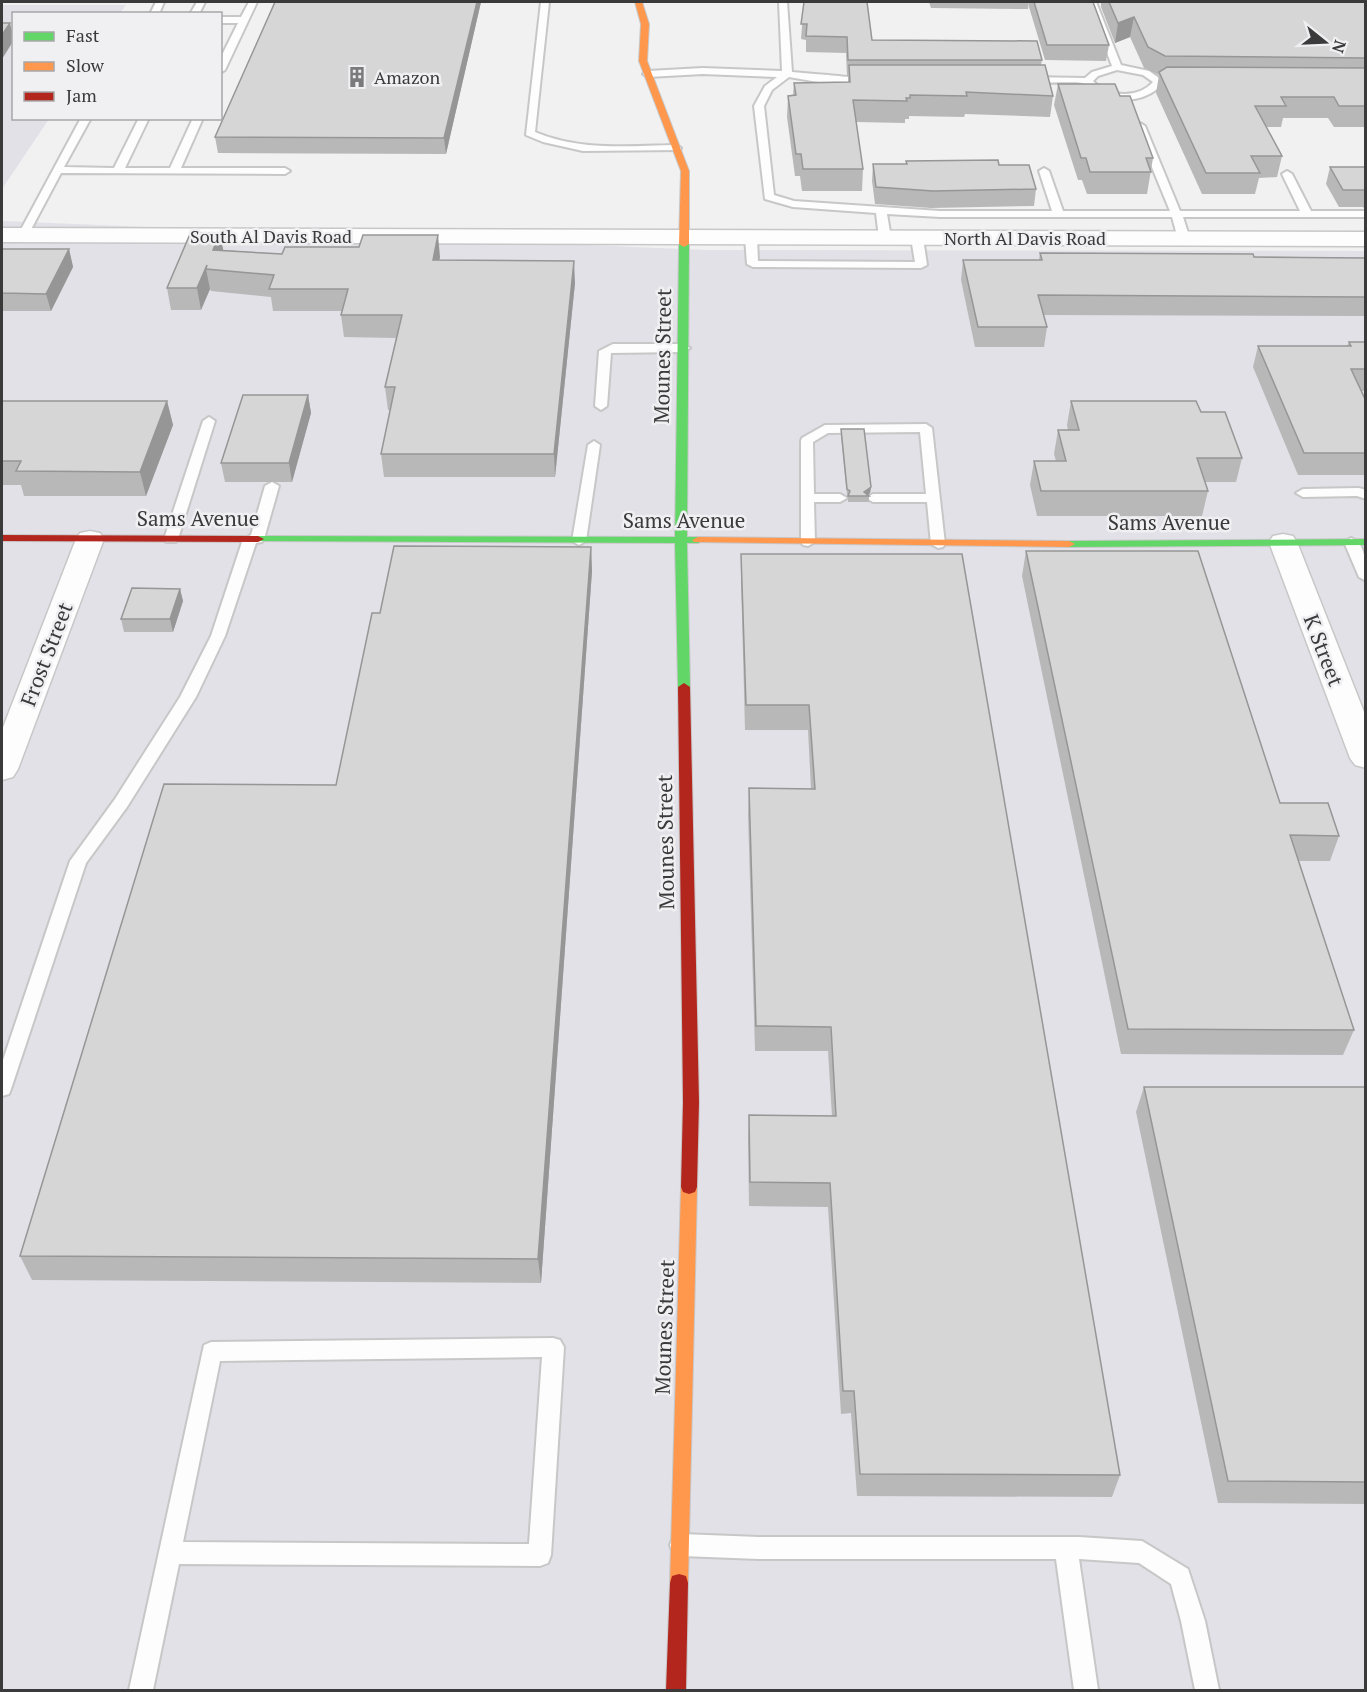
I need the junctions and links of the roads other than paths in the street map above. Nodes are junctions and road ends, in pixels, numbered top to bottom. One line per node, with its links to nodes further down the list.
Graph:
1 (253, 2): 8 (lane)
2 (545, 2): 21 (lane)
3 (638, 2): 9 (main road, Mounes Street)
4 (651, 2): 9 (main road)
5 (783, 2): 13 (lane)
6 (1092, 2): 10 (lane)
7 (222, 20): 8 (lane)
8 (244, 20): 11 (lane)
9 (645, 24): 12 (main road, Mounes Street)
10 (1117, 67): 16 (lane); 17 (lane)
11 (222, 68)
12 (648, 74): 13 (lane); 21 (main road, Mounes Street)
13 (787, 74): 15 (lane); 28 (lane)
14 (1019, 80): 16 (lane)
15 (884, 81)
16 (1087, 81): 17 (lane)
17 (1132, 108): 30 (lane)
18 (85, 120): 22 (lane)
19 (143, 120): 23 (lane)
20 (197, 120): 24 (lane)
21 (676, 148): 34 (main road, Mounes Street)
22 (57, 170): 23 (lane); 33 (lane)
23 (125, 171): 24 (lane)
24 (174, 171): 25 (lane)
25 (285, 171)
26 (1044, 171): 29 (lane)
27 (1287, 174): 31 (lane)
28 (881, 211): 29 (lane); 36 (lane)
29 (1058, 212): 30 (lane)
30 (1176, 213): 31 (lane); 38 (lane)
31 (1307, 213): 32 (lane)
32 (1365, 214)
33 (12, 235): 34 (street, South Al Davis Road)
34 (684, 237): 35 (street, North Al Davis Road); 40 (main road, Mounes Street)
35 (751, 237): 36 (street, North Al Davis Road); 37 (lane)
36 (885, 238): 37 (street, North Al Davis Road)
37 (917, 238): 38 (street, North Al Davis Road)
38 (1184, 239): 39 (street, North Al Davis Road)
39 (1365, 239)
40 (684, 348): 41 (lane); 55 (main road, Mounes Street)
41 (601, 406)
42 (209, 420): 53 (lane)
43 (594, 445): 56 (lane)
44 (272, 486): 54 (lane)
45 (1303, 494): 46 (lane)
46 (1365, 495)
47 (807, 498): 48 (lane); 50 (lane); 57 (lane)
48 (840, 498)
49 (873, 498): 50 (lane)
50 (933, 498): 60 (lane)
51 (2, 538): 52 (main road, Sams Avenue)
52 (90, 538): 53 (main road, Sams Avenue); 62 (street, Frost Street)
53 (171, 539): 54 (main road, Sams Avenue)
54 (254, 539): 56 (main road, Sams Avenue); 65 (lane)
55 (681, 540): 56 (main road, Sams Avenue); 57 (main road, Sams Avenue); 66 (main road, Mounes Street)
56 (579, 541)
57 (808, 542): 60 (main road, Sams Avenue)
58 (1283, 542): 59 (main road, Sams Avenue); 60 (main road, Sams Avenue); 63 (street, K Street)
59 (1358, 542): 61 (lane)
60 (938, 544)
61 (1365, 577)
62 (9, 732): 64 (street, Frost Street)
63 (1365, 758)
64 (2, 769)
65 (2, 1089)
66 (679, 1545): 67 (lane); 70 (main road, Mounes Street)
67 (1066, 1548): 71 (lane); 72 (lane)
68 (169, 1553): 68 (lane); 69 (lane)
69 (141, 1690)
70 (676, 1690)
71 (1086, 1690)
72 (1207, 1690)

